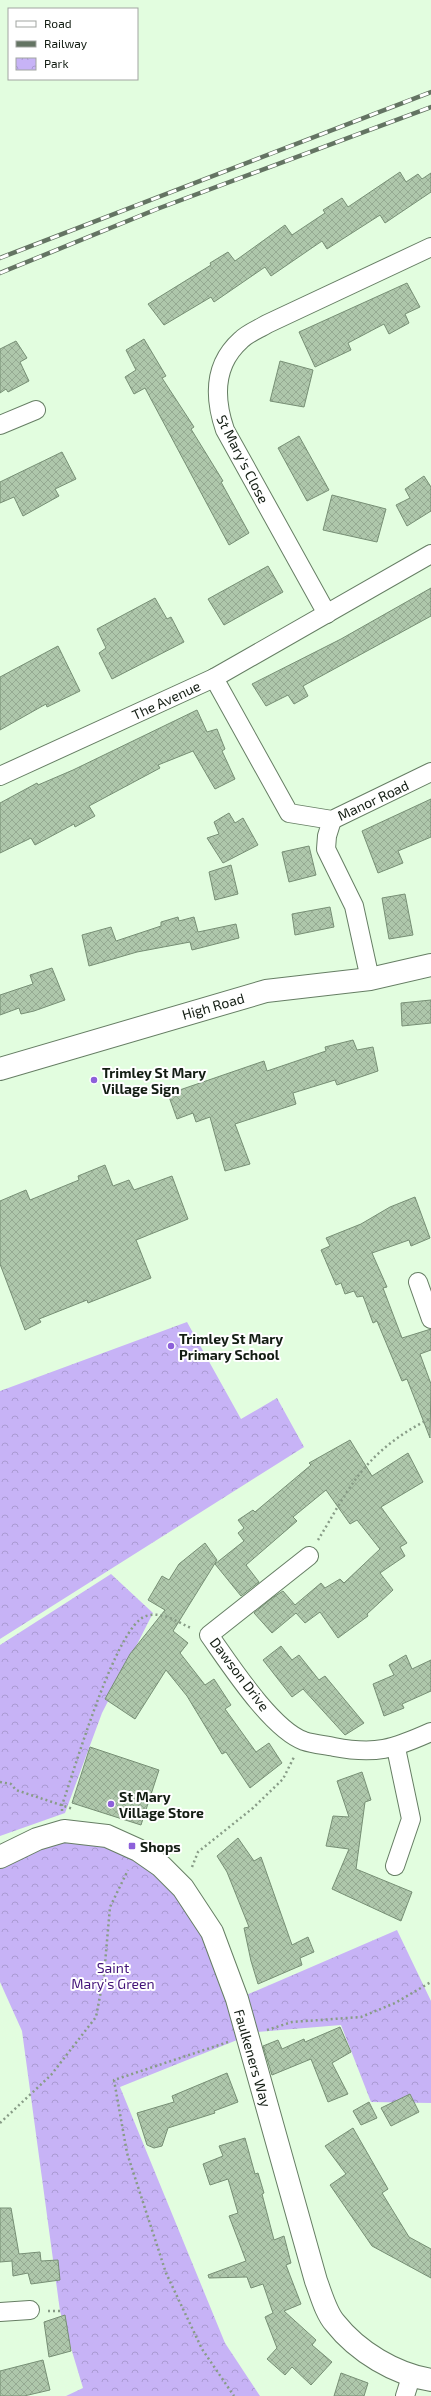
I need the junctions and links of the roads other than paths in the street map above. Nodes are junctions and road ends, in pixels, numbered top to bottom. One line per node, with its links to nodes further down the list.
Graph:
1 (431, 247): 5 (street, St Mary's Close)
2 (36, 410): 3 (street)
3 (0, 426)
4 (431, 554): 5 (street)
5 (327, 614): 6 (street)
6 (214, 678): 8 (street, The Avenue); 9 (street, The Avenue)
7 (431, 772): 10 (street, Manor Road)
8 (0, 776)
9 (289, 813): 10 (street, Manor Road)
10 (332, 820): 12 (street)
11 (431, 964): 12 (street, High Road)
12 (370, 979): 13 (street, High Road)
13 (0, 1068)
14 (418, 1282): 15 (street)
15 (431, 1319)
16 (309, 1556): 18 (street, Dawson Drive)
17 (431, 1732): 18 (street, Dawson Drive)
18 (396, 1748): 20 (street)
19 (0, 1857): 23 (street, Faulkeners Way)
20 (395, 1866)
21 (30, 2310): 22 (street)
22 (0, 2312)
23 (416, 2384)

